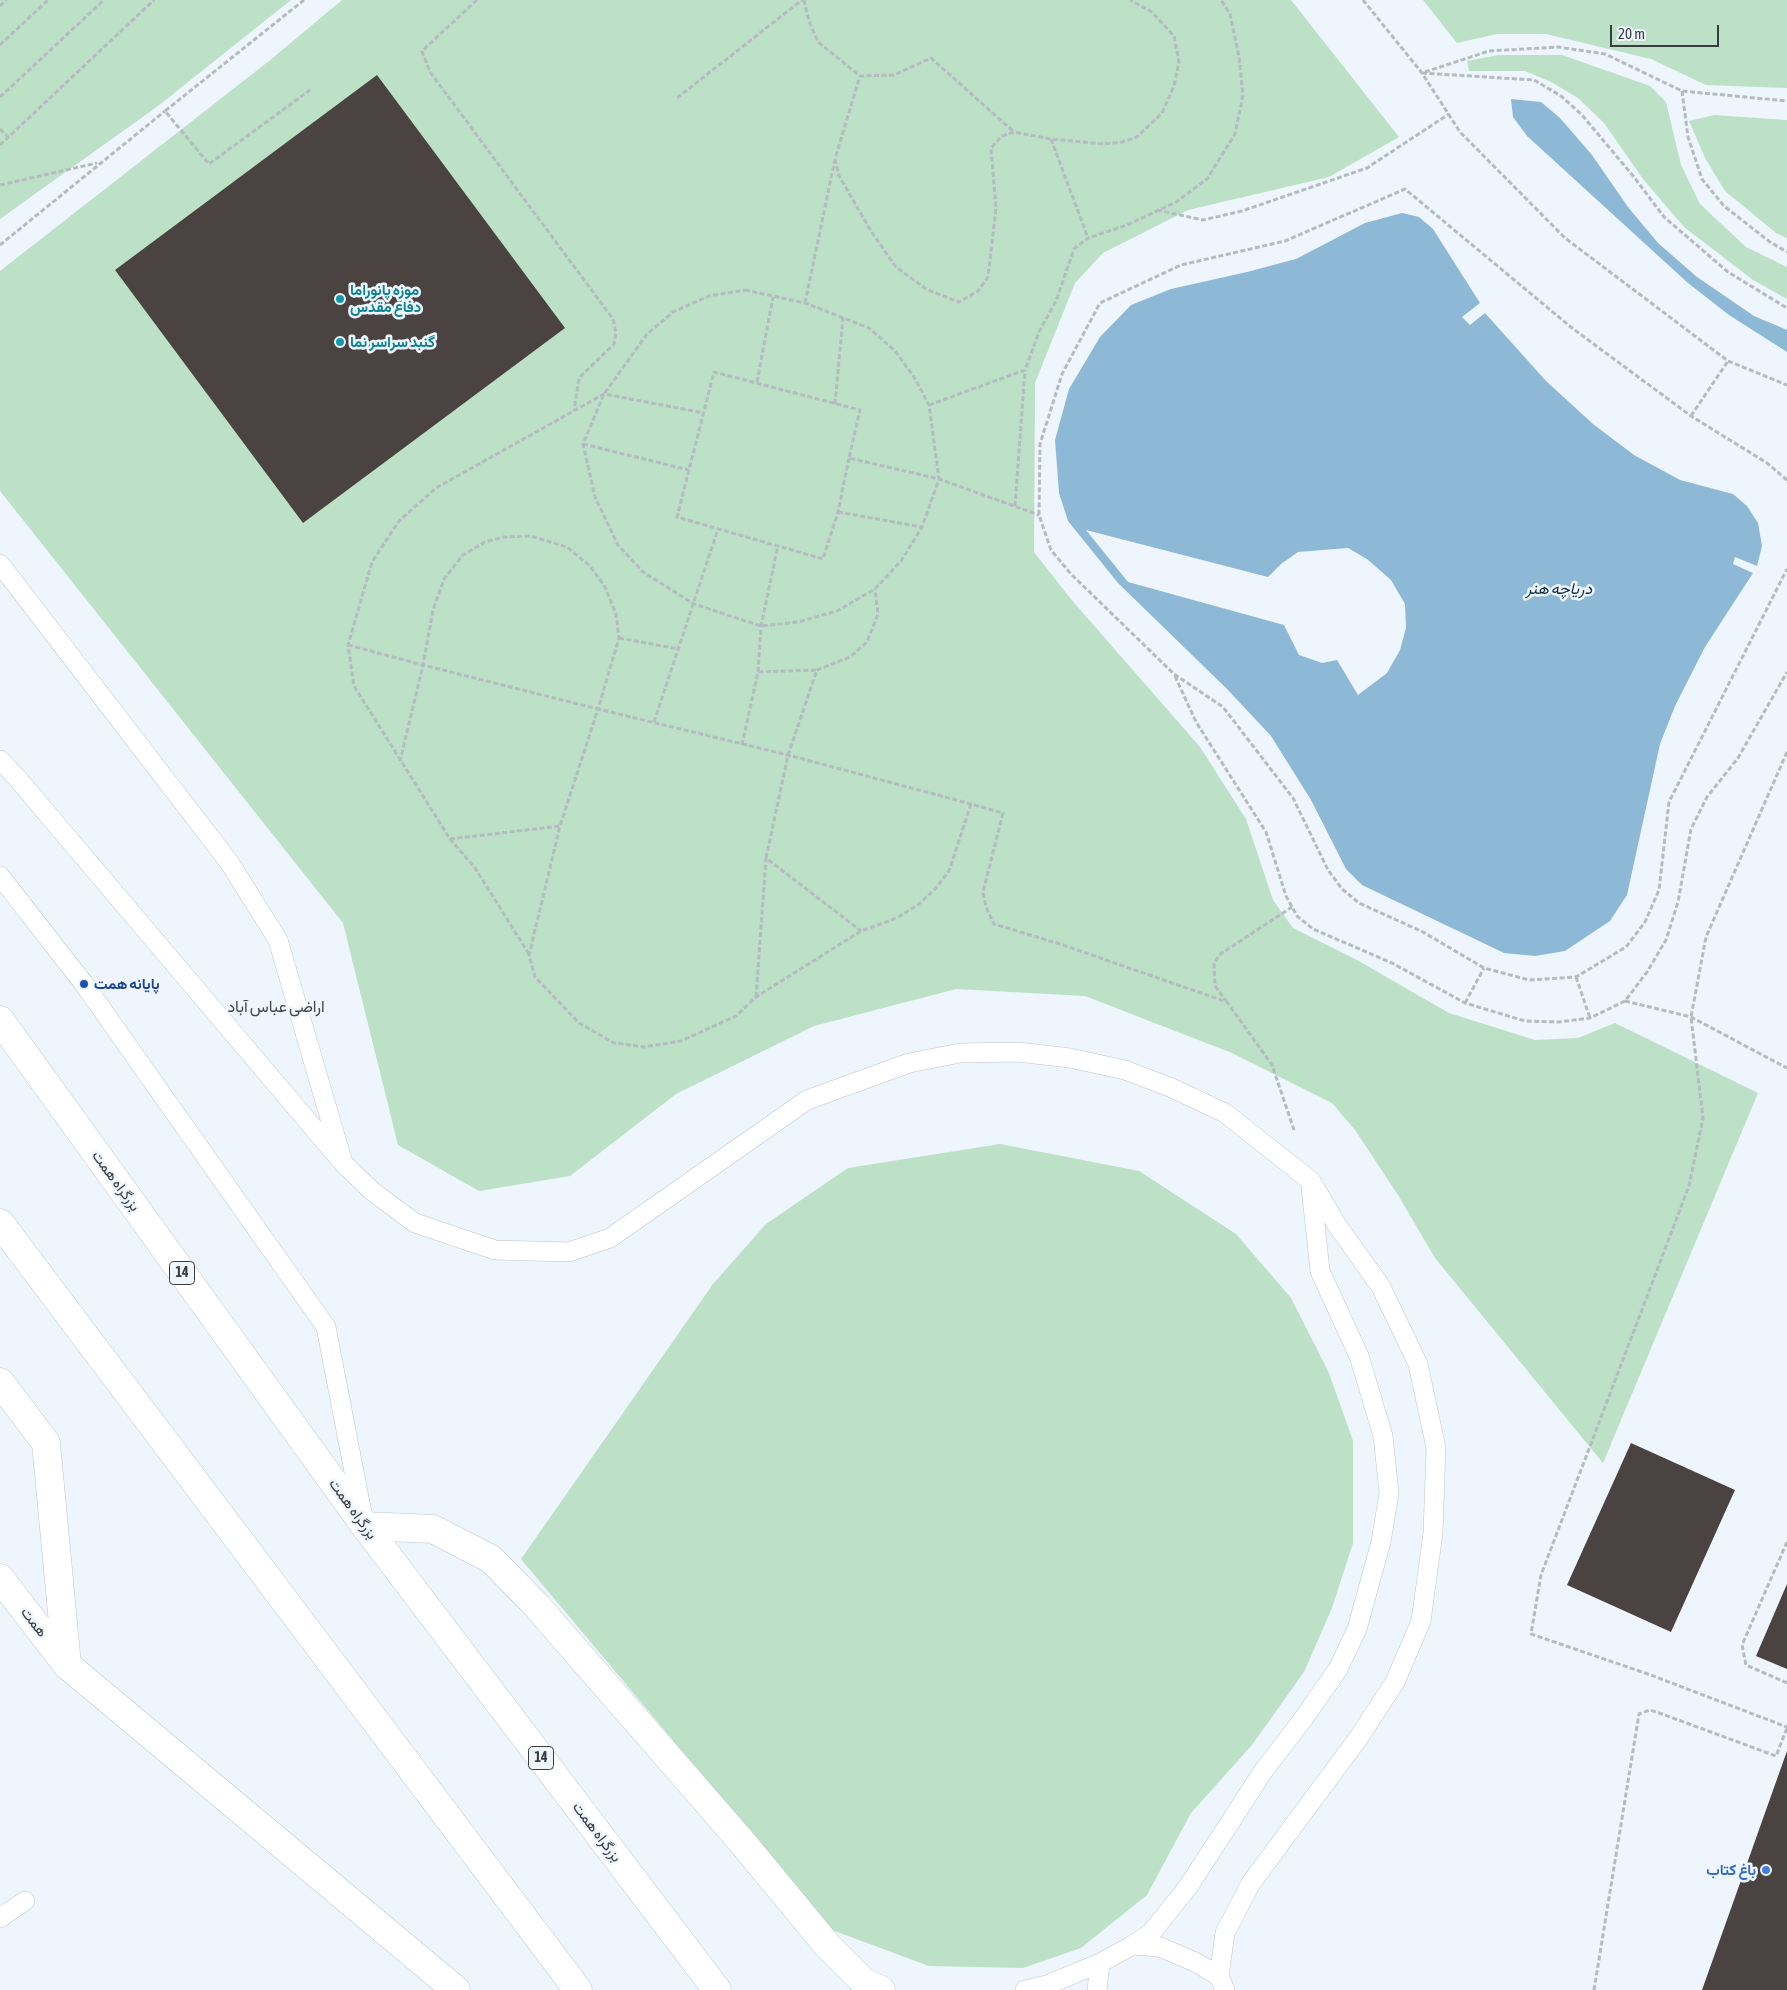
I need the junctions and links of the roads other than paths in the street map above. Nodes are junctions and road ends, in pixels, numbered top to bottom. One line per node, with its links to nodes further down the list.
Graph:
1 (0, 564): 5 (lane)
2 (0, 760): 5 (lane)
3 (0, 876): 9 (lane)
4 (0, 1020): 9 (main road, بزرگراه همت / 14)
5 (343, 1163): 6 (lane)
6 (1311, 1180): 14 (lane); 16 (lane)
7 (0, 1223): 18 (main road)
8 (0, 1382): 11 (main road)
9 (365, 1526): 19 (main road, بزرگراه همت / 14); 20 (main road)
10 (0, 1578): 11 (main road, همت)
11 (67, 1665): 17 (main road, همت)
12 (24, 1901): 13 (lane)
13 (0, 1918)
14 (1133, 1945): 15 (lane); 16 (lane)
15 (1100, 1963): 21 (lane); 22 (lane)
16 (1222, 1983)
17 (456, 1990)
18 (578, 1990)
19 (717, 1990)
20 (881, 1990)
21 (1025, 1990)
22 (1097, 1990)

